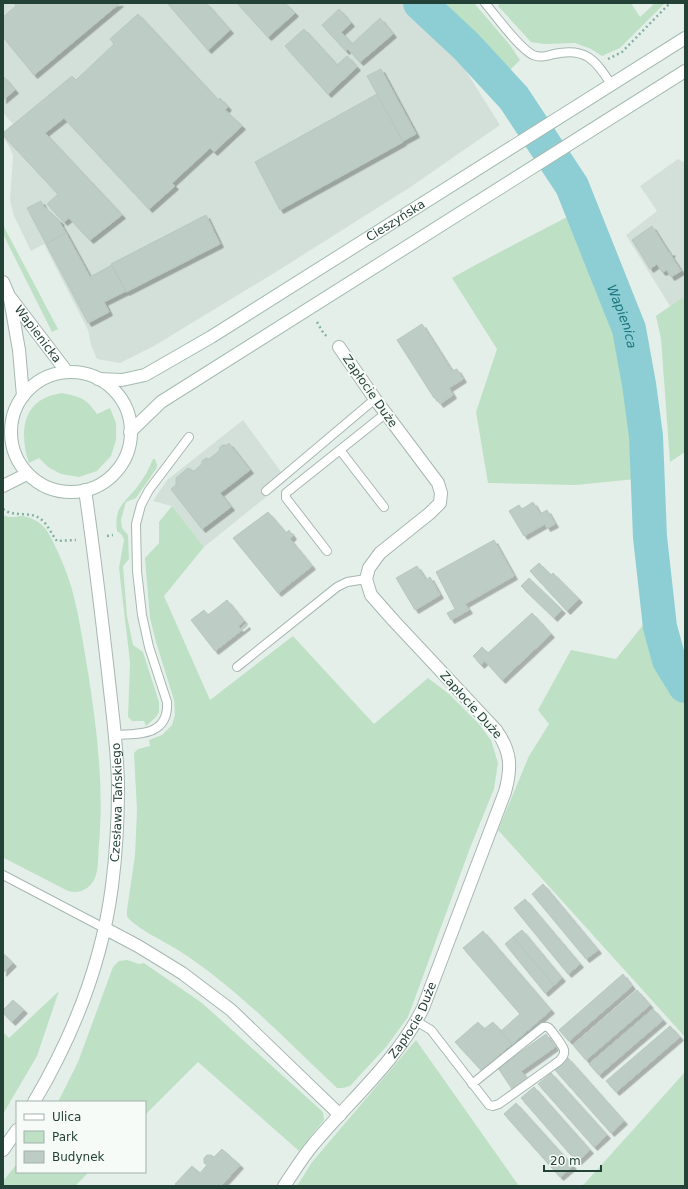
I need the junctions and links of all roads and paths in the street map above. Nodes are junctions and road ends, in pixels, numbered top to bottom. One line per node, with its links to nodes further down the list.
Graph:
1 (485, 3): 4 (lane)
2 (670, 3): 4 (path)
3 (685, 38): 6 (street, Cieszyńska)
4 (596, 62): 6 (lane)
5 (685, 71): 17 (street)
6 (611, 84): 13 (street, Cieszyńska)
7 (3, 282): 8 (street, Wapienicka)
8 (9, 296): 12 (street, Wapienicka); 14 (street, Wapienicka)
9 (316, 322): 10 (path)
10 (324, 334)
11 (339, 346): 15 (street, Zapłocie Duże)
12 (67, 372): 13 (street); 14 (street)
13 (98, 379): 17 (street)
14 (23, 396): 19 (street)
15 (375, 400): 16 (street, Zapłocie Duże); 24 (lane)
16 (386, 414): 20 (lane); 29 (street, Zapłocie Duże)
17 (130, 432): 23 (street)
18 (189, 437): 31 (lane)
19 (7, 447): 21 (street)
20 (340, 450): 25 (lane); 28 (lane)
21 (28, 474): 22 (street); 23 (street)
22 (3, 486)
23 (85, 490): 27 (street, Czesława Tańskiego)
24 (266, 491)
25 (384, 507)
26 (3, 509): 27 (path)
27 (92, 538): 31 (street, Czesława Tańskiego)
28 (327, 551)
29 (366, 579): 30 (lane); 34 (street, Zapłocie Duże)
30 (237, 667)
31 (114, 735): 33 (street, Czesława Tańskiego)
32 (3, 876): 33 (lane)
33 (104, 928): 36 (street, Czesława Tańskiego); 37 (street)
34 (416, 1021): 35 (lane); 37 (street, Zapłocie Duże)
35 (472, 1084): 35 (lane)
36 (35, 1101)
37 (340, 1115): 40 (street, Zapłocie Duże)
38 (16, 1131): 39 (street)
39 (3, 1150)
40 (284, 1186)

